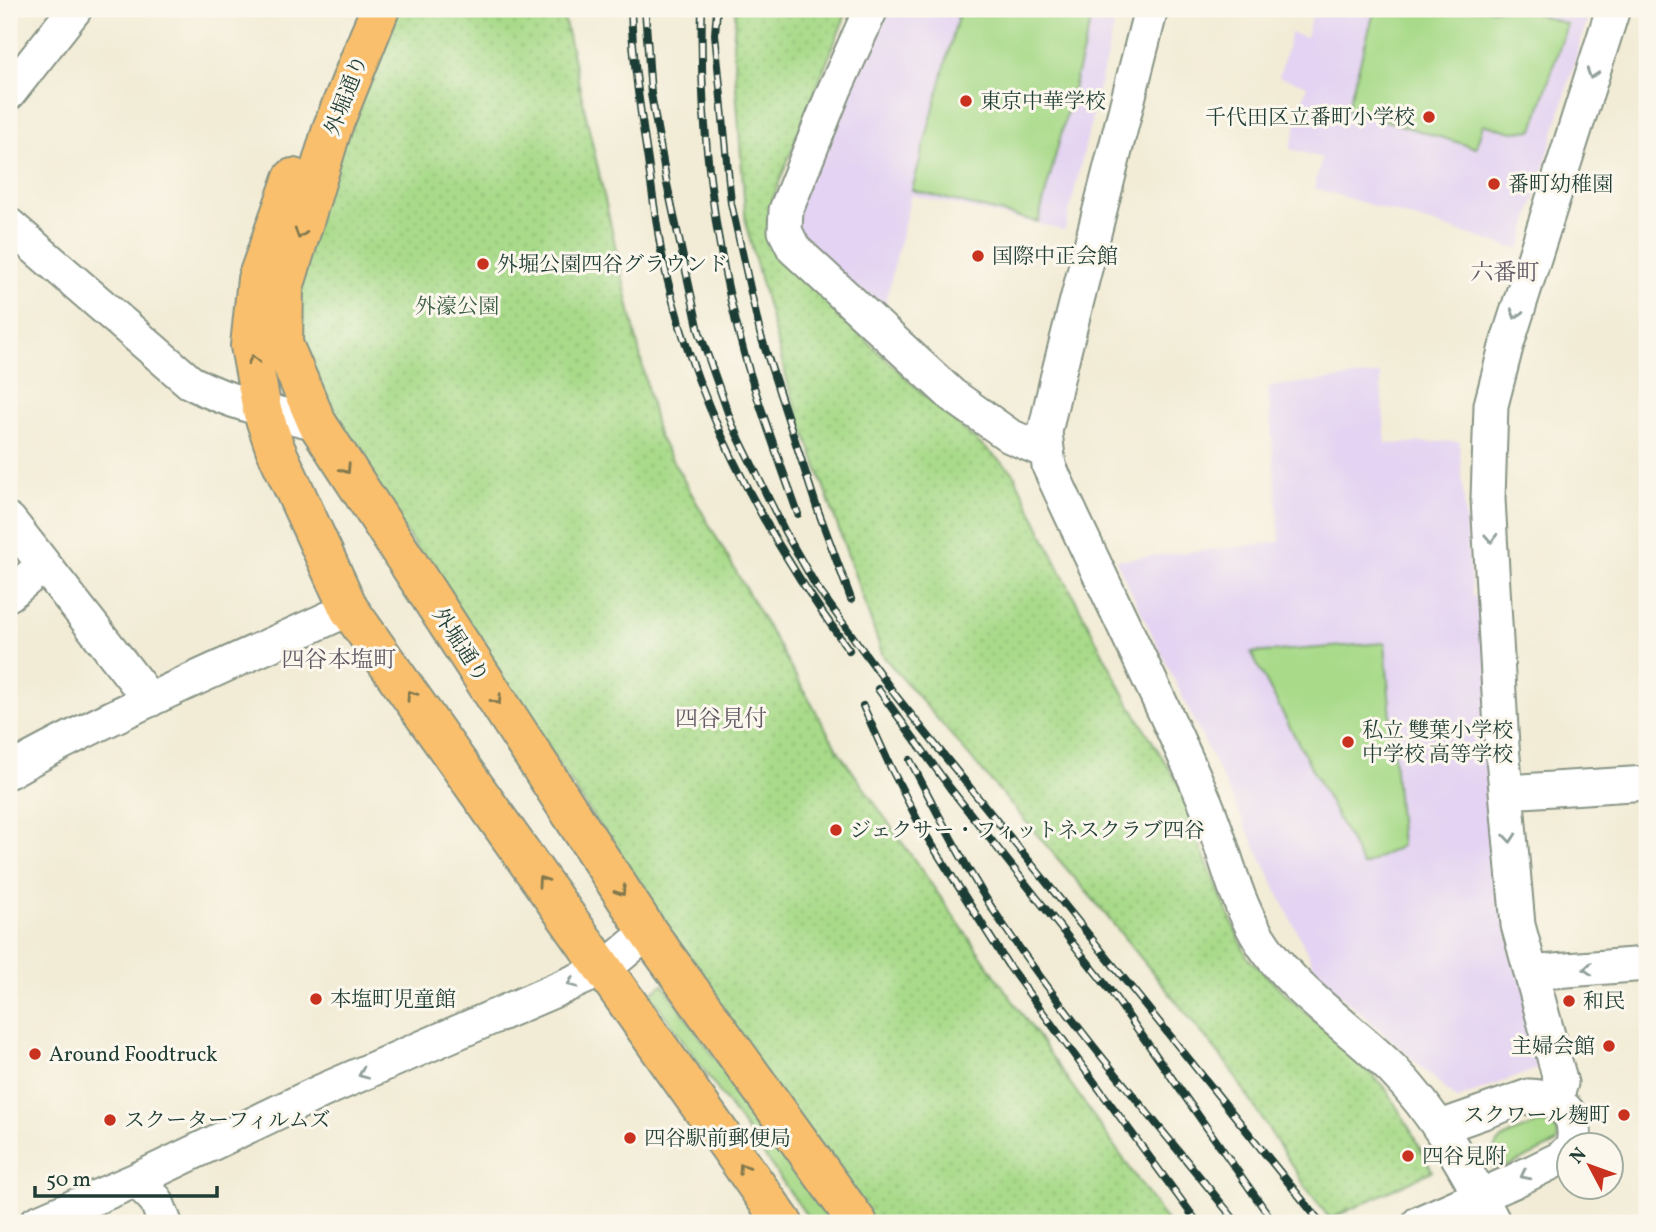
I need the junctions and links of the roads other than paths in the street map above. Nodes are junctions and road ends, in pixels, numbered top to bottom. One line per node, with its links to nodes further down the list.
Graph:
1 (75, 9): 7 (street)
2 (360, 9): 9 (main road, 外堀通り, one-way to 2)
3 (380, 9): 10 (main road, 外堀通り, one-way to 10)
4 (871, 9): 11 (street)
5 (1151, 9): 11 (street)
6 (1613, 9): 19 (street, one-way to 19)
7 (9, 93)
8 (16, 244): 9 (street)
9 (262, 410): 10 (street); 15 (main road, 外堀通り)
10 (317, 423): 20 (main road, 外堀通り, one-way to 20)
11 (1047, 452): 25 (street)
12 (9, 520): 13 (street)
13 (44, 565): 14 (street); 16 (street)
14 (9, 594)
15 (349, 609): 16 (street); 22 (main road, 外堀通り, one-way to 15)
16 (150, 700): 17 (street)
17 (9, 771)
18 (1647, 783): 19 (street)
19 (1506, 792): 23 (street, one-way to 23)
20 (648, 932): 22 (street); 34 (main road, 外堀通り)
21 (1647, 964): 23 (street, one-way to 23)
22 (604, 970): 28 (street, one-way to 28); 33 (main road, 外堀通り, one-way to 22)
23 (1533, 980): 24 (street)
24 (1555, 1101): 25 (street); 26 (street)
25 (1441, 1127): 29 (street)
26 (1576, 1130)
27 (1554, 1161): 29 (street, one-way to 29)
28 (136, 1180): 31 (street); 32 (street)
29 (1487, 1209): 30 (street)
30 (1434, 1222)
31 (36, 1223)
32 (165, 1223)
33 (783, 1223)
34 (858, 1223)

